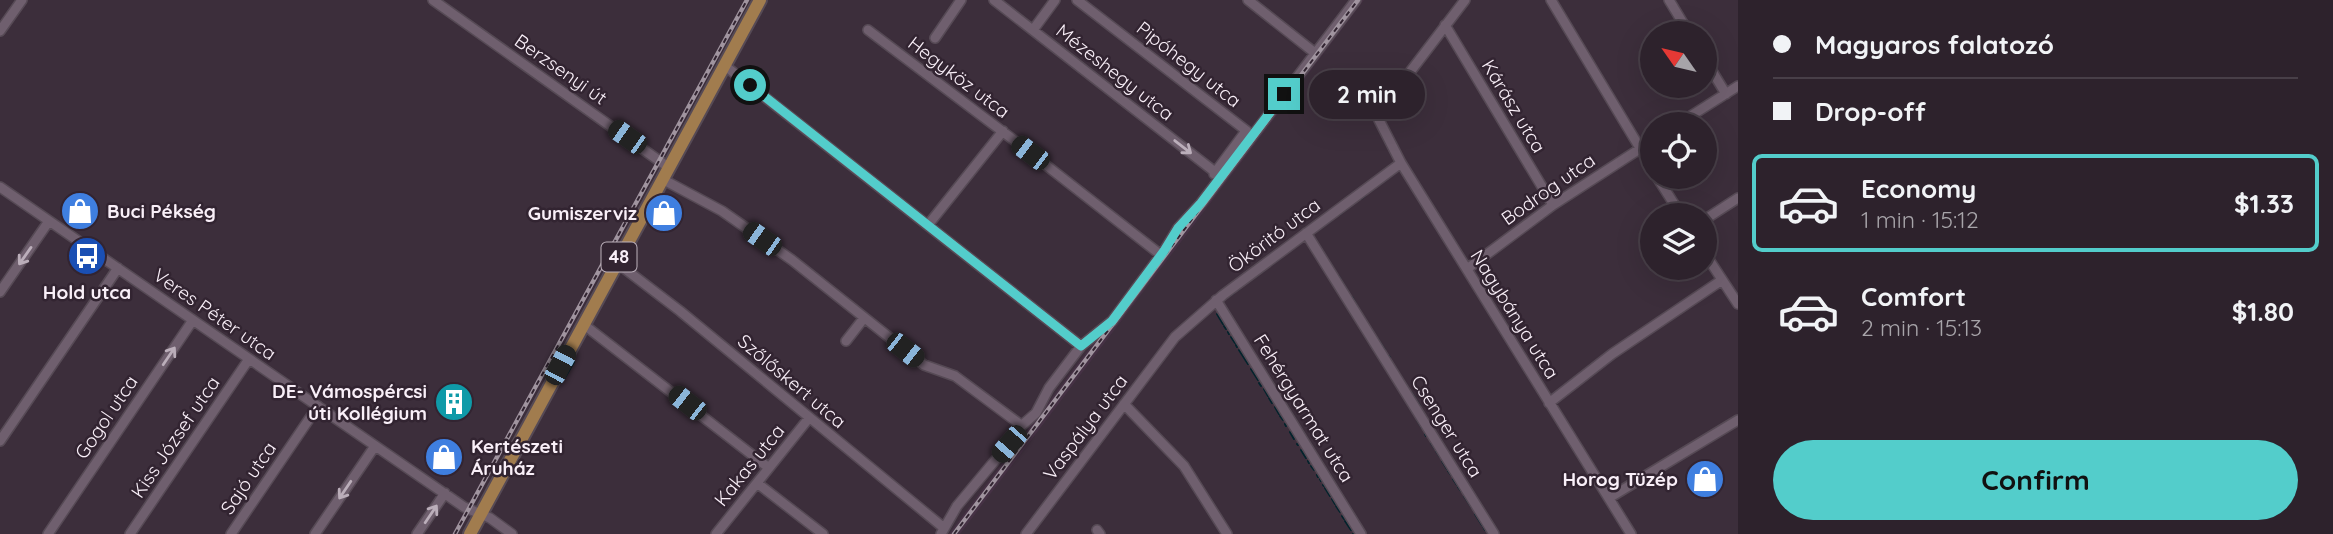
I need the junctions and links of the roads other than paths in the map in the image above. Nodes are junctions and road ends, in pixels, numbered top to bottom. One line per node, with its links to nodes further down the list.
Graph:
1 (22, 0): 14 (street)
2 (433, 0): 29 (street, Berzsenyi út)
3 (760, 0): 20 (main road, 48)
4 (961, 0): 18 (street)
5 (994, 0): 17 (street, Mézeshegy utca)
6 (1055, 0): 17 (street)
7 (1077, 0): 26 (street, Pipóhegy utca)
8 (1248, 0): 19 (street)
9 (1356, 0): 19 (street)
10 (1465, 0): 15 (street)
11 (1551, 0): 27 (street)
12 (1670, 0): 13 (street)
13 (1682, 21)
14 (2, 25)
15 (1446, 25): 28 (street, Nagybánya utca); 35 (street, Kárász utca)
16 (868, 30): 25 (street, Hegyköz utca)
17 (1033, 30): 30 (street, Mézeshegy utca, one-way to 30)
18 (935, 38)
19 (1315, 53): 26 (street)
20 (724, 65): 29 (main road, 48); 38 (street)
21 (1717, 79): 23 (street)
22 (1738, 86): 23 (street)
23 (1726, 94): 24 (street)
24 (1697, 112)
25 (1003, 131): 38 (street); 40 (street, Hegyköz utca)
26 (1249, 133): 30 (street); 33 (street)
27 (1640, 148): 35 (street, Bodrog utca)
28 (1401, 163): 39 (street, Ököritó utca); 43 (street, Nagybánya utca)
29 (668, 167): 31 (main road, 48)
30 (1216, 172): 33 (street)
31 (662, 179): 41 (main road, 48); 49 (street)
32 (0, 187): 37 (street, Veres Péter utca)
33 (1211, 190): 40 (street)
34 (1738, 198): 36 (street)
35 (1553, 205): 43 (street, Bodrog utca)
36 (1717, 212)
37 (49, 221): 42 (street, Veres Péter utca); 46 (street, one-way to 46)
38 (928, 225): 54 (street)
39 (1306, 233): 47 (street, Ököritó utca); 82 (street, Csenger utca)
40 (1161, 256): 54 (street)
41 (616, 262): 51 (main road, 48); 59 (street, Szőlőskert utca)
42 (118, 268): 50 (street, Veres Péter utca); 62 (street)
43 (1467, 268): 56 (street, Nagybánya utca)
44 (1717, 272): 45 (street)
45 (1722, 280): 48 (street); 56 (street)
46 (0, 292)
47 (1216, 300): 53 (street, Ököritó utca); 81 (street, Fehérgyarmat utca)
48 (1738, 304)
49 (864, 318): 52 (street); 61 (street)
50 (193, 320): 55 (street, Veres Péter utca); 70 (street, Gogol utca, one-way to 50)
51 (583, 324): 64 (street); 68 (main road, 48)
52 (846, 341)
53 (1172, 341): 57 (street, Vaspálya utca)
54 (1081, 346): 61 (street)
55 (249, 359): 58 (street, Veres Péter utca); 71 (street, Kiss József utca)
56 (1549, 402): 67 (street, Nagybánya utca)
57 (1124, 404): 79 (street, Vaspálya utca); 80 (street)
58 (318, 406): 63 (street, Veres Péter utca); 72 (street, Sajó utca)
59 (809, 418): 64 (street, Kakas utca); 69 (street, Szőlőskert utca)
60 (1738, 420): 67 (street)
61 (1021, 425): 69 (street)
62 (0, 441)
63 (375, 446): 66 (street, Veres Péter utca); 73 (street, one-way to 73)
64 (769, 468): 65 (street, Kakas utca)
65 (757, 482): 77 (street, Kakas utca); 78 (street)
66 (445, 493): 68 (street, Veres Péter utca); 74 (street, one-way to 66)
67 (1609, 498): 83 (street, Nagybánya utca)
68 (480, 514): 75 (main road, 48); 76 (street, Veres Péter utca)
69 (942, 531)
70 (48, 534)
71 (130, 534)
72 (231, 534)
73 (315, 534)
74 (417, 534)
75 (470, 534)
76 (512, 534)
77 (716, 534)
78 (823, 534)
79 (1026, 534)
80 (1227, 534)
81 (1362, 534)
82 (1494, 534)
83 (1631, 534)

